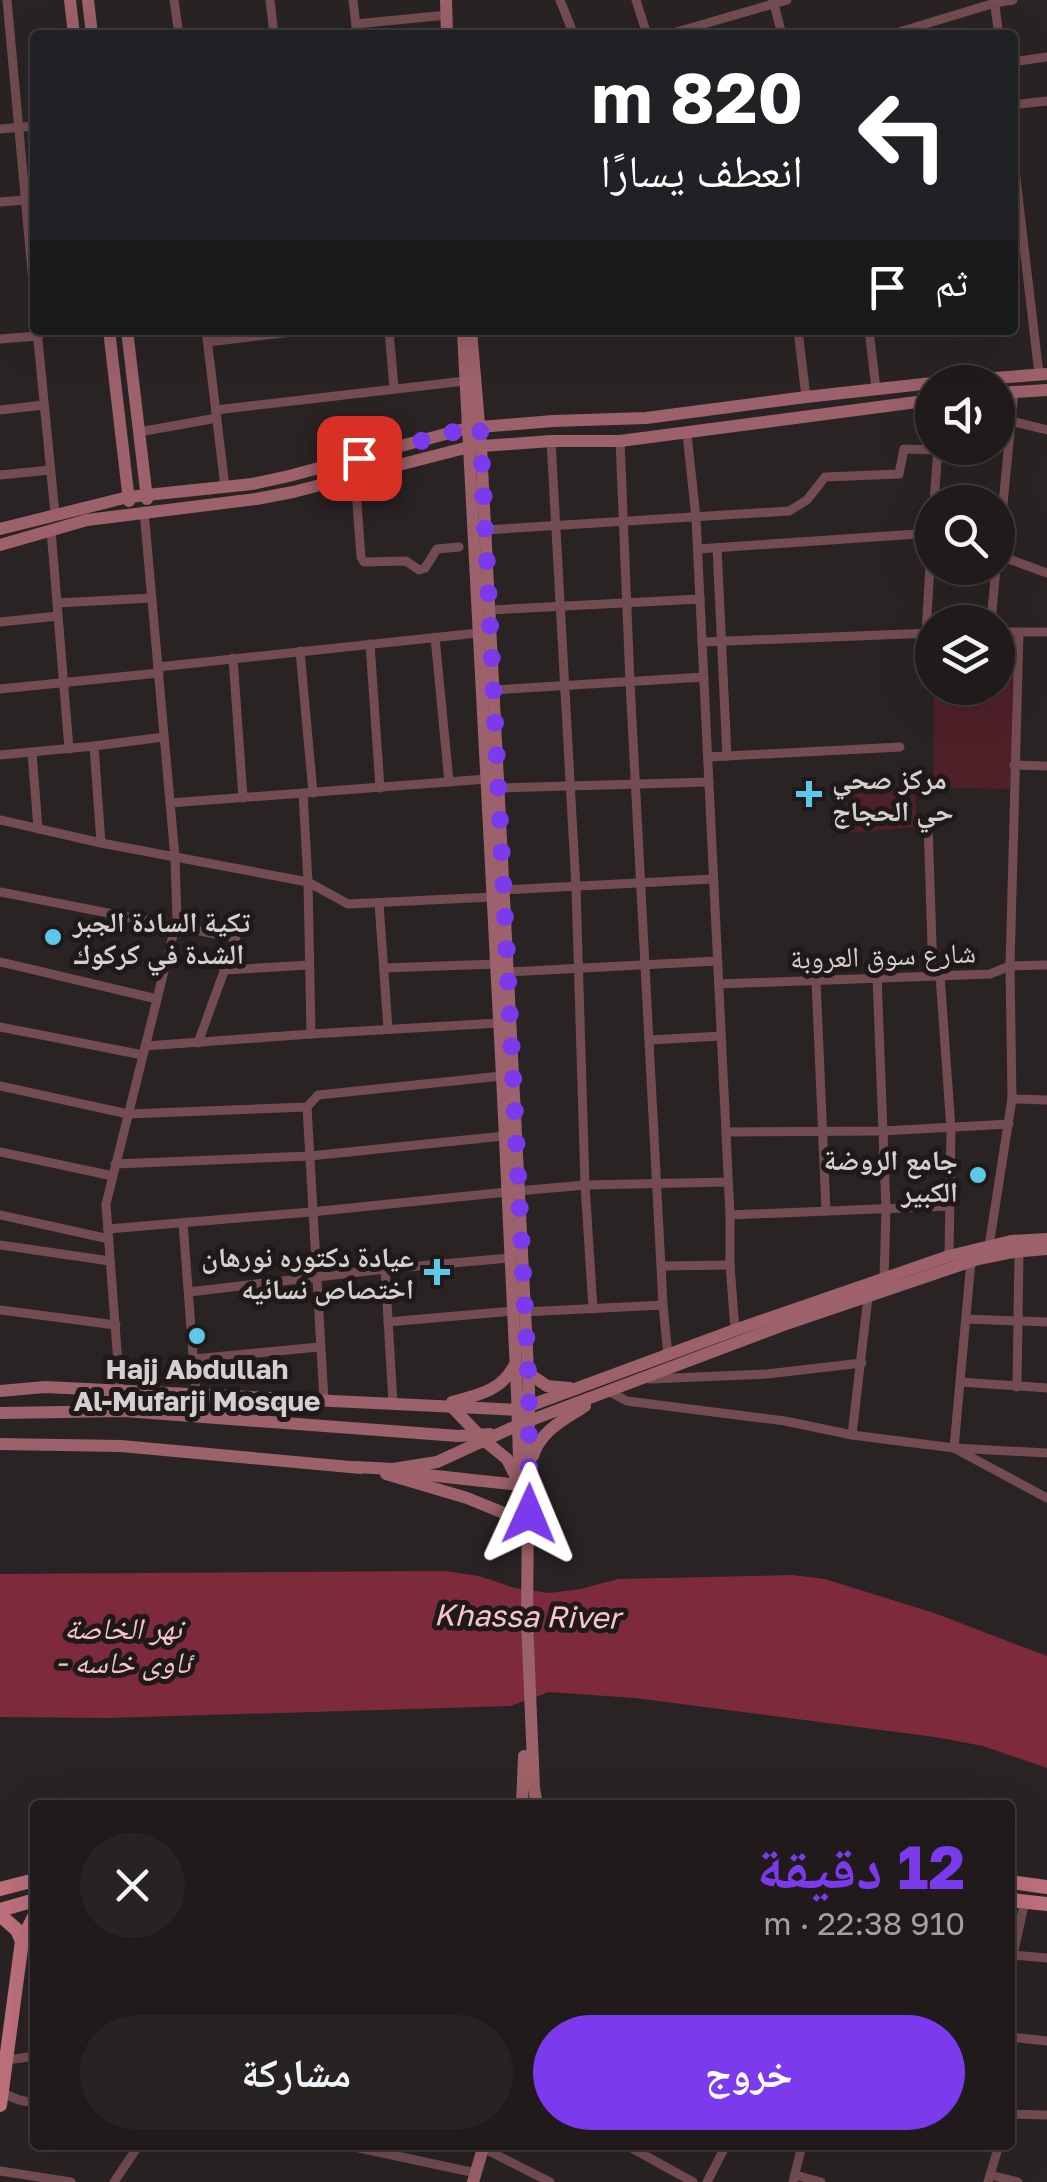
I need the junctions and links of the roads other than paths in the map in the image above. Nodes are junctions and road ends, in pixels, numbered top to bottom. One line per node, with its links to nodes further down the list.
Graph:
1 (7, 0): 31 (street)
2 (70, 0): 16 (main road)
3 (88, 0): 17 (main road)
4 (174, 0): 18 (street)
5 (270, 0): 19 (street)
6 (353, 0): 20 (street)
7 (446, 0): 15 (main road)
8 (455, 0): 22 (main road)
9 (560, 0): 23 (street)
10 (636, 0): 24 (street)
11 (787, 0): 13 (street)
12 (1013, 0): 14 (street)
13 (773, 2): 25 (street); 26 (street)
14 (994, 2): 27 (street); 28 (street)
15 (447, 15): 20 (street); 21 (main road)
16 (73, 30)
17 (91, 30)
18 (178, 30)
19 (273, 30)
20 (357, 30)
21 (450, 30)
22 (452, 30)
23 (572, 30)
24 (645, 30)
25 (682, 30)
26 (781, 30)
27 (905, 30)
28 (998, 30)
29 (1047, 57): 30 (street)
30 (1018, 61)
31 (13, 64): 32 (street); 36 (street)
32 (0, 66)
33 (1047, 101): 34 (street)
34 (1018, 104)
35 (30, 126): 36 (street)
36 (18, 127): 37 (street); 38 (street)
37 (0, 130)
38 (25, 200): 39 (street); 41 (street)
39 (0, 202)
40 (1018, 213): 42 (street)
41 (30, 241)
42 (1028, 280): 43 (street); 57 (street)
43 (1018, 281)
44 (30, 334): 55 (street)
45 (38, 335): 67 (street)
46 (109, 335): 84 (main road)
47 (128, 335): 73 (main road)
48 (207, 335): 56 (street)
49 (266, 335): 56 (street)
50 (389, 335): 61 (street)
51 (463, 335): 59 (main road)
52 (471, 335): 71 (main road)
53 (799, 335): 65 (street)
54 (870, 335): 62 (street)
55 (0, 339)
56 (208, 342): 69 (street)
57 (1043, 374): 58 (main road)
58 (1015, 376)
59 (465, 381): 61 (street); 71 (main road)
60 (915, 386): 62 (main road)
61 (394, 388): 69 (street)
62 (876, 389): 65 (main road)
63 (1047, 390): 64 (main road)
64 (1015, 391)
65 (806, 397): 71 (main road)
66 (915, 402): 74 (main road)
67 (44, 405): 68 (street); 79 (street)
68 (0, 410)
69 (216, 414): 73 (street); 82 (street)
70 (1015, 422): 72 (street)
71 (474, 427): 77 (main road); 82 (main road)
72 (1047, 430)
73 (139, 432): 83 (main road)
74 (686, 434): 76 (main road); 87 (street)
75 (552, 441): 76 (main road); 77 (main road); 89 (street)
76 (620, 441): 88 (street)
77 (475, 447): 81 (main road); 92 (main road); 110 (main road)
78 (915, 449): 87 (street)
79 (50, 470): 80 (street); 86 (street)
80 (0, 474)
81 (355, 477): 85 (main road); 95 (street)
82 (224, 486): 83 (main road)
83 (146, 494): 84 (main road); 85 (main road)
84 (128, 497): 85 (main road); 86 (main road)
85 (141, 512): 91 (main road); 100 (street)
86 (54, 514): 90 (main road)
87 (696, 518): 88 (street); 97 (street)
88 (623, 522): 89 (street); 103 (street)
89 (556, 526): 92 (street); 104 (street)
90 (0, 529)
91 (52, 530): 94 (main road); 102 (street)
92 (485, 530): 105 (main road)
93 (915, 532): 96 (street)
94 (0, 545)
95 (459, 548)
96 (718, 548): 97 (street); 114 (street)
97 (698, 549): 101 (street)
98 (1015, 561): 99 (street)
99 (1047, 573)
100 (152, 598): 102 (street); 118 (street)
101 (700, 600): 103 (street); 113 (street)
102 (58, 603): 106 (street)
103 (627, 603): 104 (street); 121 (street)
104 (559, 605): 105 (street); 122 (street)
105 (489, 610): 124 (main road)
106 (58, 616): 107 (street); 120 (street)
107 (0, 622)
108 (1018, 632): 109 (street); 133 (street)
109 (1047, 632)
110 (478, 633): 112 (street); 135 (main road)
111 (915, 635): 114 (street)
112 (435, 638): 115 (street); 136 (street)
113 (702, 642): 114 (street); 119 (street)
114 (722, 642): 131 (street)
115 (370, 644): 116 (street); 140 (street)
116 (300, 651): 117 (street); 142 (street)
117 (233, 658): 118 (street); 143 (street)
118 (158, 670): 120 (street); 125 (street)
119 (704, 677): 121 (street); 132 (street)
120 (64, 682): 123 (street); 128 (street)
121 (630, 683): 122 (street); 138 (street)
122 (564, 686): 124 (street); 139 (street)
123 (0, 689)
124 (493, 690): 141 (main road)
125 (164, 737): 126 (street); 144 (street)
126 (94, 746): 128 (street); 148 (street)
127 (900, 747): 131 (street)
128 (70, 749): 129 (street)
129 (32, 752): 130 (street); 147 (street)
130 (0, 754)
131 (727, 756): 132 (street)
132 (708, 757): 137 (street)
133 (1014, 765): 134 (street); 163 (street)
134 (1047, 766)
135 (486, 780): 136 (street); 155 (main road)
136 (449, 782): 140 (street)
137 (709, 782): 138 (street); 150 (street)
138 (636, 784): 139 (street); 152 (street)
139 (568, 785): 141 (street); 153 (street)
140 (380, 788): 142 (street)
141 (499, 788): 155 (main road)
142 (308, 793): 143 (street); 151 (street)
143 (243, 798): 144 (street)
144 (170, 804): 149 (street)
145 (0, 820): 147 (street)
146 (928, 823): 168 (street)
147 (38, 828): 148 (street)
148 (101, 843): 149 (street)
149 (175, 858): 151 (street); 157 (street)
150 (714, 879): 152 (street); 158 (street)
151 (308, 882): 156 (street); 161 (street)
152 (642, 884): 153 (street); 160 (street)
153 (576, 888): 155 (street); 166 (street)
154 (0, 892): 157 (street)
155 (498, 894): 156 (street); 165 (main road)
156 (379, 903): 164 (street)
157 (175, 925): 167 (street); 172 (street)
158 (717, 961): 160 (street); 171 (street)
159 (0, 962): 172 (street)
160 (646, 964): 166 (street); 178 (street)
161 (309, 965): 167 (street); 176 (street)
162 (1047, 965): 163 (street, شارع سوق العروبة)
163 (1010, 966): 168 (street, شارع سوق العروبة); 183 (street)
164 (384, 968): 165 (street); 175 (street)
165 (502, 968): 166 (street); 173 (main road); 200 (main road)
166 (578, 968): 199 (street)
167 (224, 970): 179 (street)
168 (937, 975): 169 (street, شارع سوق العروبة); 188 (street)
169 (877, 978): 170 (street, شارع سوق العروبة); 190 (street)
170 (816, 980): 171 (street, شارع سوق العروبة); 189 (street)
171 (718, 984): 177 (street)
172 (157, 999): 180 (street)
173 (499, 1023): 175 (street); 181 (main road)
174 (0, 1026): 180 (street)
175 (388, 1029): 176 (street)
176 (311, 1034): 179 (street)
177 (721, 1036): 178 (street); 191 (street)
178 (650, 1040): 198 (street)
179 (198, 1043): 180 (street)
180 (144, 1051): 186 (street)
181 (502, 1076): 185 (street); 192 (main road)
182 (0, 1086): 186 (street)
183 (1012, 1099): 184 (street); 187 (street)
184 (1047, 1100)
185 (307, 1108): 186 (street); 194 (street)
186 (128, 1114): 195 (street)
187 (1009, 1124): 188 (street); 211 (street)
188 (951, 1128): 190 (street); 201 (street)
189 (823, 1130): 190 (street); 191 (street); 203 (street)
190 (883, 1130): 202 (street)
191 (726, 1132): 197 (street)
192 (504, 1136): 194 (street); 200 (main road)
193 (0, 1152): 196 (street)
194 (310, 1156): 195 (street); 204 (street)
195 (116, 1164): 196 (street)
196 (113, 1176): 208 (street)
197 (728, 1182): 198 (street); 206 (street)
198 (657, 1184): 199 (street); 219 (street)
199 (585, 1186): 200 (street); 226 (street)
200 (513, 1192): 204 (street); 215 (main road); 228 (main road)
201 (950, 1206): 202 (street); 214 (street)
202 (886, 1209): 203 (street); 222 (street)
203 (826, 1211): 206 (street)
204 (311, 1212): 207 (street); 221 (street)
205 (0, 1215): 208 (street)
206 (730, 1215): 218 (street)
207 (182, 1223): 208 (street); 223 (street)
208 (108, 1234): 217 (street)
209 (1047, 1239): 211 (main road)
210 (0, 1244): 217 (street)
211 (989, 1246): 214 (main road)
212 (1047, 1249): 213 (main road)
213 (1020, 1251): 216 (main road); 230 (street)
214 (948, 1256): 222 (main road)
215 (509, 1258): 220 (street); 228 (main road)
216 (971, 1261): 224 (main road); 229 (street)
217 (110, 1262): 233 (street)
218 (730, 1264): 219 (street); 234 (street)
219 (662, 1266): 225 (street)
220 (385, 1269): 221 (street); 231 (street)
221 (315, 1277): 223 (street); 235 (street)
222 (884, 1280): 234 (main road)
223 (189, 1292): 237 (street)
224 (868, 1296): 239 (street); 241 (main road)
225 (663, 1305): 226 (street); 236 (street)
226 (593, 1309): 228 (street)
227 (0, 1310): 233 (street)
228 (519, 1312): 231 (street); 238 (main road); 240 (main road)
229 (966, 1319): 230 (street); 242 (street)
230 (1019, 1320): 232 (street); 244 (street)
231 (388, 1322): 252 (street)
232 (1047, 1322)
233 (116, 1325): 247 (street)
234 (735, 1330): 236 (main road)
235 (320, 1347): 237 (street); 251 (street)
236 (668, 1356): 243 (main road)
237 (194, 1359): 249 (street)
238 (516, 1364): 253 (main road); 255 (main road)
239 (862, 1364): 241 (street); 257 (street)
240 (528, 1374): 243 (main road); 255 (main road)
241 (636, 1379): 248 (main road)
242 (960, 1382): 244 (street); 260 (street)
243 (582, 1387): 255 (main road)
244 (1017, 1387): 246 (street)
245 (0, 1388): 247 (main road)
246 (1047, 1388)
247 (120, 1390): 249 (main road)
248 (608, 1391): 255 (main road); 257 (street); 263 (main road)
249 (196, 1394): 250 (main road)
250 (289, 1399): 251 (main road); 256 (main road)
251 (324, 1400): 252 (main road)
252 (392, 1403): 253 (main road)
253 (445, 1405): 255 (main road); 258 (main road)
254 (0, 1413): 256 (main road)
255 (524, 1416): 258 (main road); 263 (main road); 264 (main road)
256 (308, 1424): 258 (main road)
257 (852, 1435): 260 (street)
258 (482, 1440): 262 (main road); 264 (main road)
259 (0, 1444): 262 (main road)
260 (954, 1448): 261 (street); 265 (street)
261 (1047, 1453)
262 (356, 1467): 264 (main road); 266 (main road)
263 (530, 1468): 267 (main road)
264 (520, 1485): 266 (main road)
265 (1047, 1498)
266 (520, 1520): 267 (main road)
267 (524, 1574): 268 (main road)
268 (526, 1721): 269 (main road); 270 (main road)
269 (522, 1800)
270 (536, 1800)
271 (30, 1881): 274 (main road)
272 (1015, 1883): 273 (main road)
273 (1047, 1887)
274 (0, 1889)
275 (1018, 1900): 277 (main road); 280 (street)
276 (30, 1902): 278 (main road)
277 (1047, 1904)
278 (0, 1913): 281 (main road)
279 (30, 1924): 281 (main road)
280 (1015, 1933)
281 (22, 1941): 284 (main road)
282 (1015, 1955): 283 (street)
283 (1047, 1958)
284 (8, 1997): 288 (main road)
285 (1015, 2038): 286 (street)
286 (1047, 2040)
287 (30, 2057): 288 (street)
288 (7, 2060): 289 (main road)
289 (1, 2096): 290 (street)
290 (30, 2102)
291 (1015, 2114): 292 (street)
292 (1047, 2115)
293 (136, 2150): 306 (street)
294 (365, 2150): 302 (street)
295 (482, 2150): 302 (main road)
296 (489, 2150): 307 (street)
297 (635, 2150): 308 (street)
298 (723, 2150): 309 (street)
299 (801, 2150): 303 (street)
300 (998, 2150): 304 (street)
301 (0, 2170): 305 (street)
302 (474, 2178)
303 (794, 2178): 310 (street)
304 (989, 2179): 311 (street)
305 (71, 2182)
306 (114, 2182)
307 (550, 2182)
308 (693, 2182)
309 (706, 2182)
310 (821, 2182)
311 (1018, 2182)

